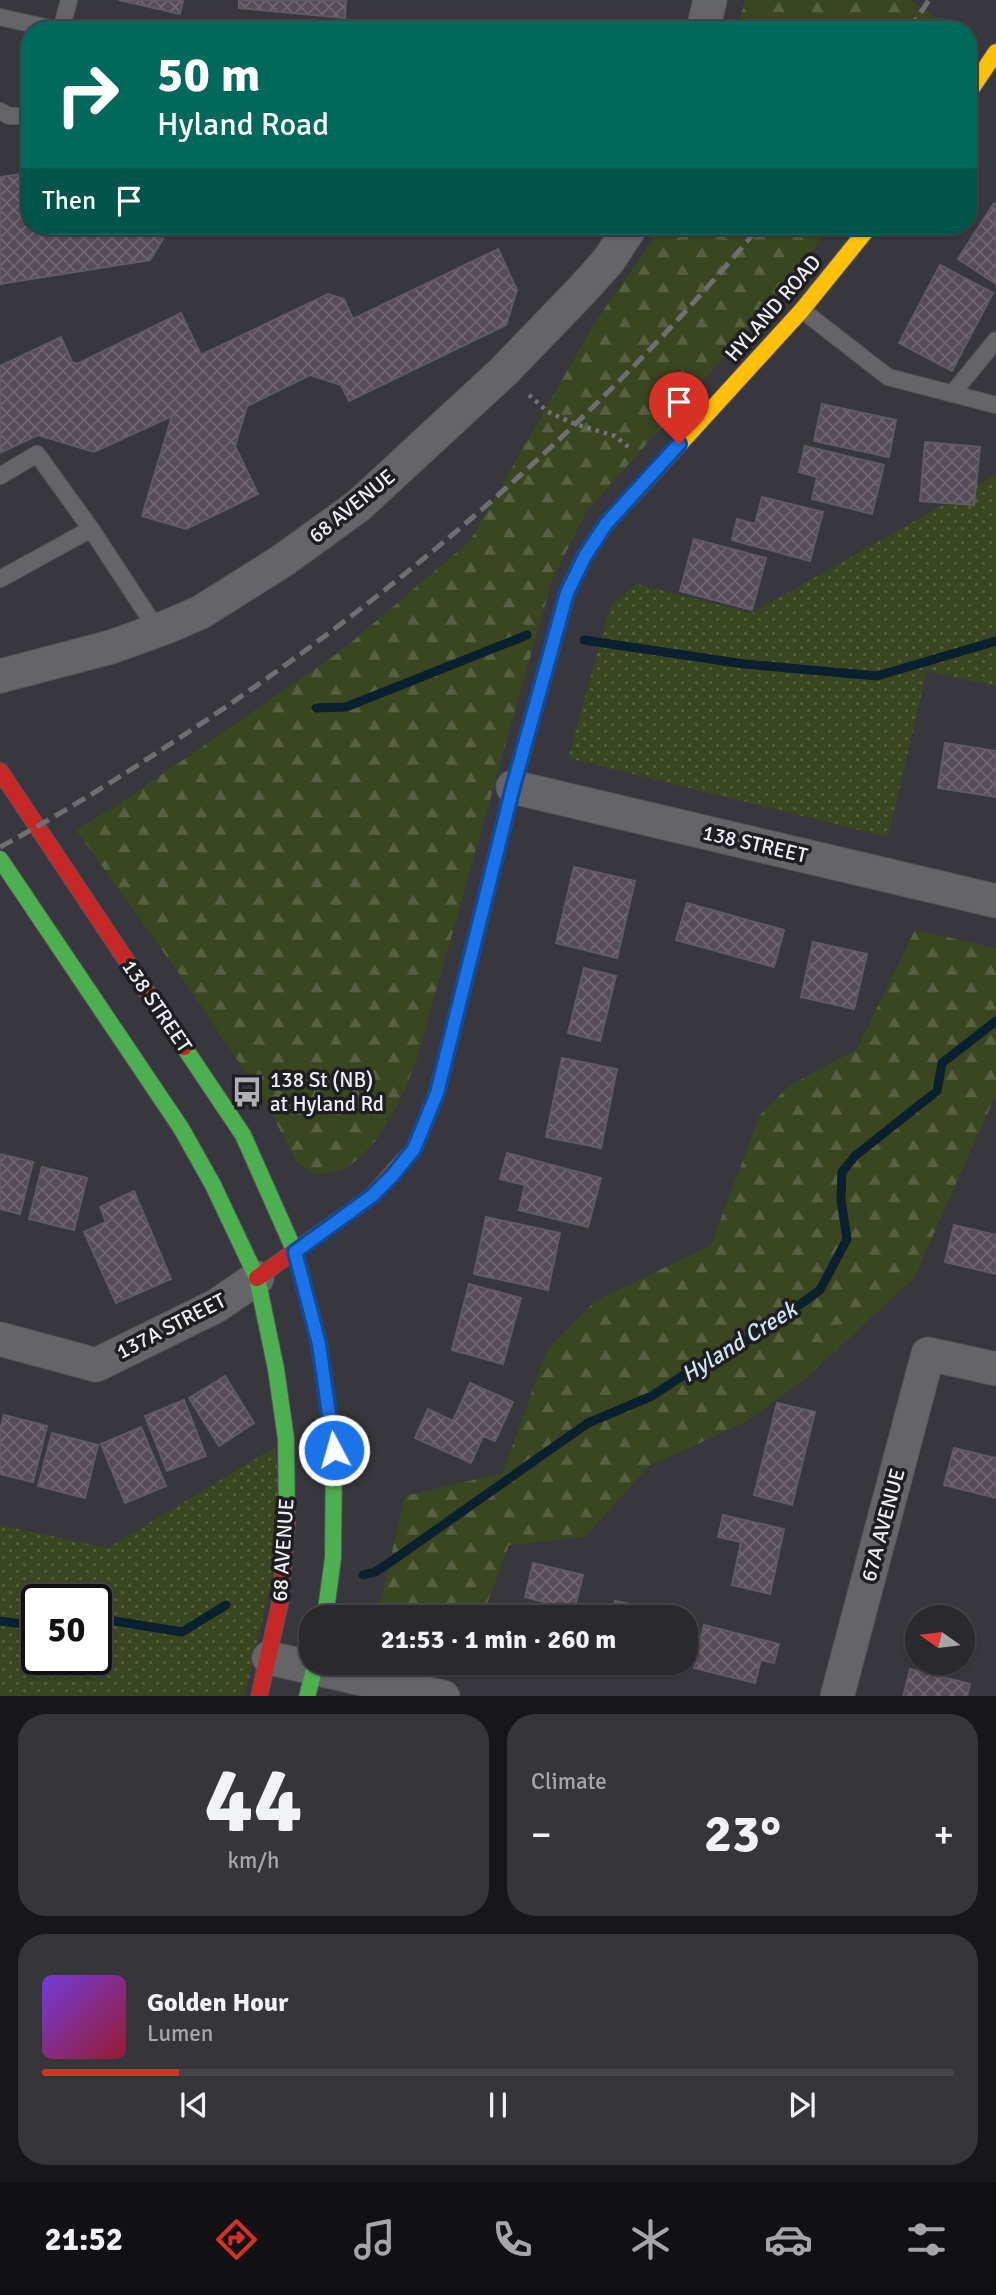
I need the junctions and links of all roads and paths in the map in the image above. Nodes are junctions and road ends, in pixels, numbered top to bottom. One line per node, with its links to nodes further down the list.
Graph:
1 (68, 0): 4 (lane)
2 (710, 0): 5 (street)
3 (0, 17): 6 (lane)
4 (62, 21)
5 (705, 21)
6 (21, 22)
7 (996, 53): 8 (main road)
8 (977, 81)
9 (0, 111): 10 (lane)
10 (21, 116)
11 (625, 235): 22 (street, 68 AVENUE)
12 (863, 235): 13 (main road, HYLAND ROAD)
13 (802, 310): 15 (lane); 25 (main road, HYLAND ROAD)
14 (996, 340): 15 (lane)
15 (952, 394): 17 (lane)
16 (529, 396): 18 (path)
17 (996, 405)
18 (642, 457)
19 (0, 476): 20 (lane)
20 (91, 529): 21 (lane); 22 (lane)
21 (0, 579)
22 (158, 631): 23 (street, 68 AVENUE)
23 (0, 676)
24 (0, 771): 28 (main road, 138 STREET)
25 (513, 787): 27 (street, 138 STREET); 28 (main road, HYLAND ROAD)
26 (0, 859): 29 (main road)
27 (996, 901)
28 (295, 1252): 29 (main road, HYLAND ROAD); 32 (main road)
29 (257, 1278): 30 (street, 137A STREET); 33 (main road, 68 AVENUE)
30 (0, 1339)
31 (996, 1369): 38 (street, 67A AVENUE)
32 (327, 1605)
33 (270, 1658): 34 (street); 36 (main road, 68 AVENUE)
34 (299, 1669)
35 (313, 1675): 37 (street)
36 (259, 1696)
37 (443, 1696)
38 (837, 1696)

